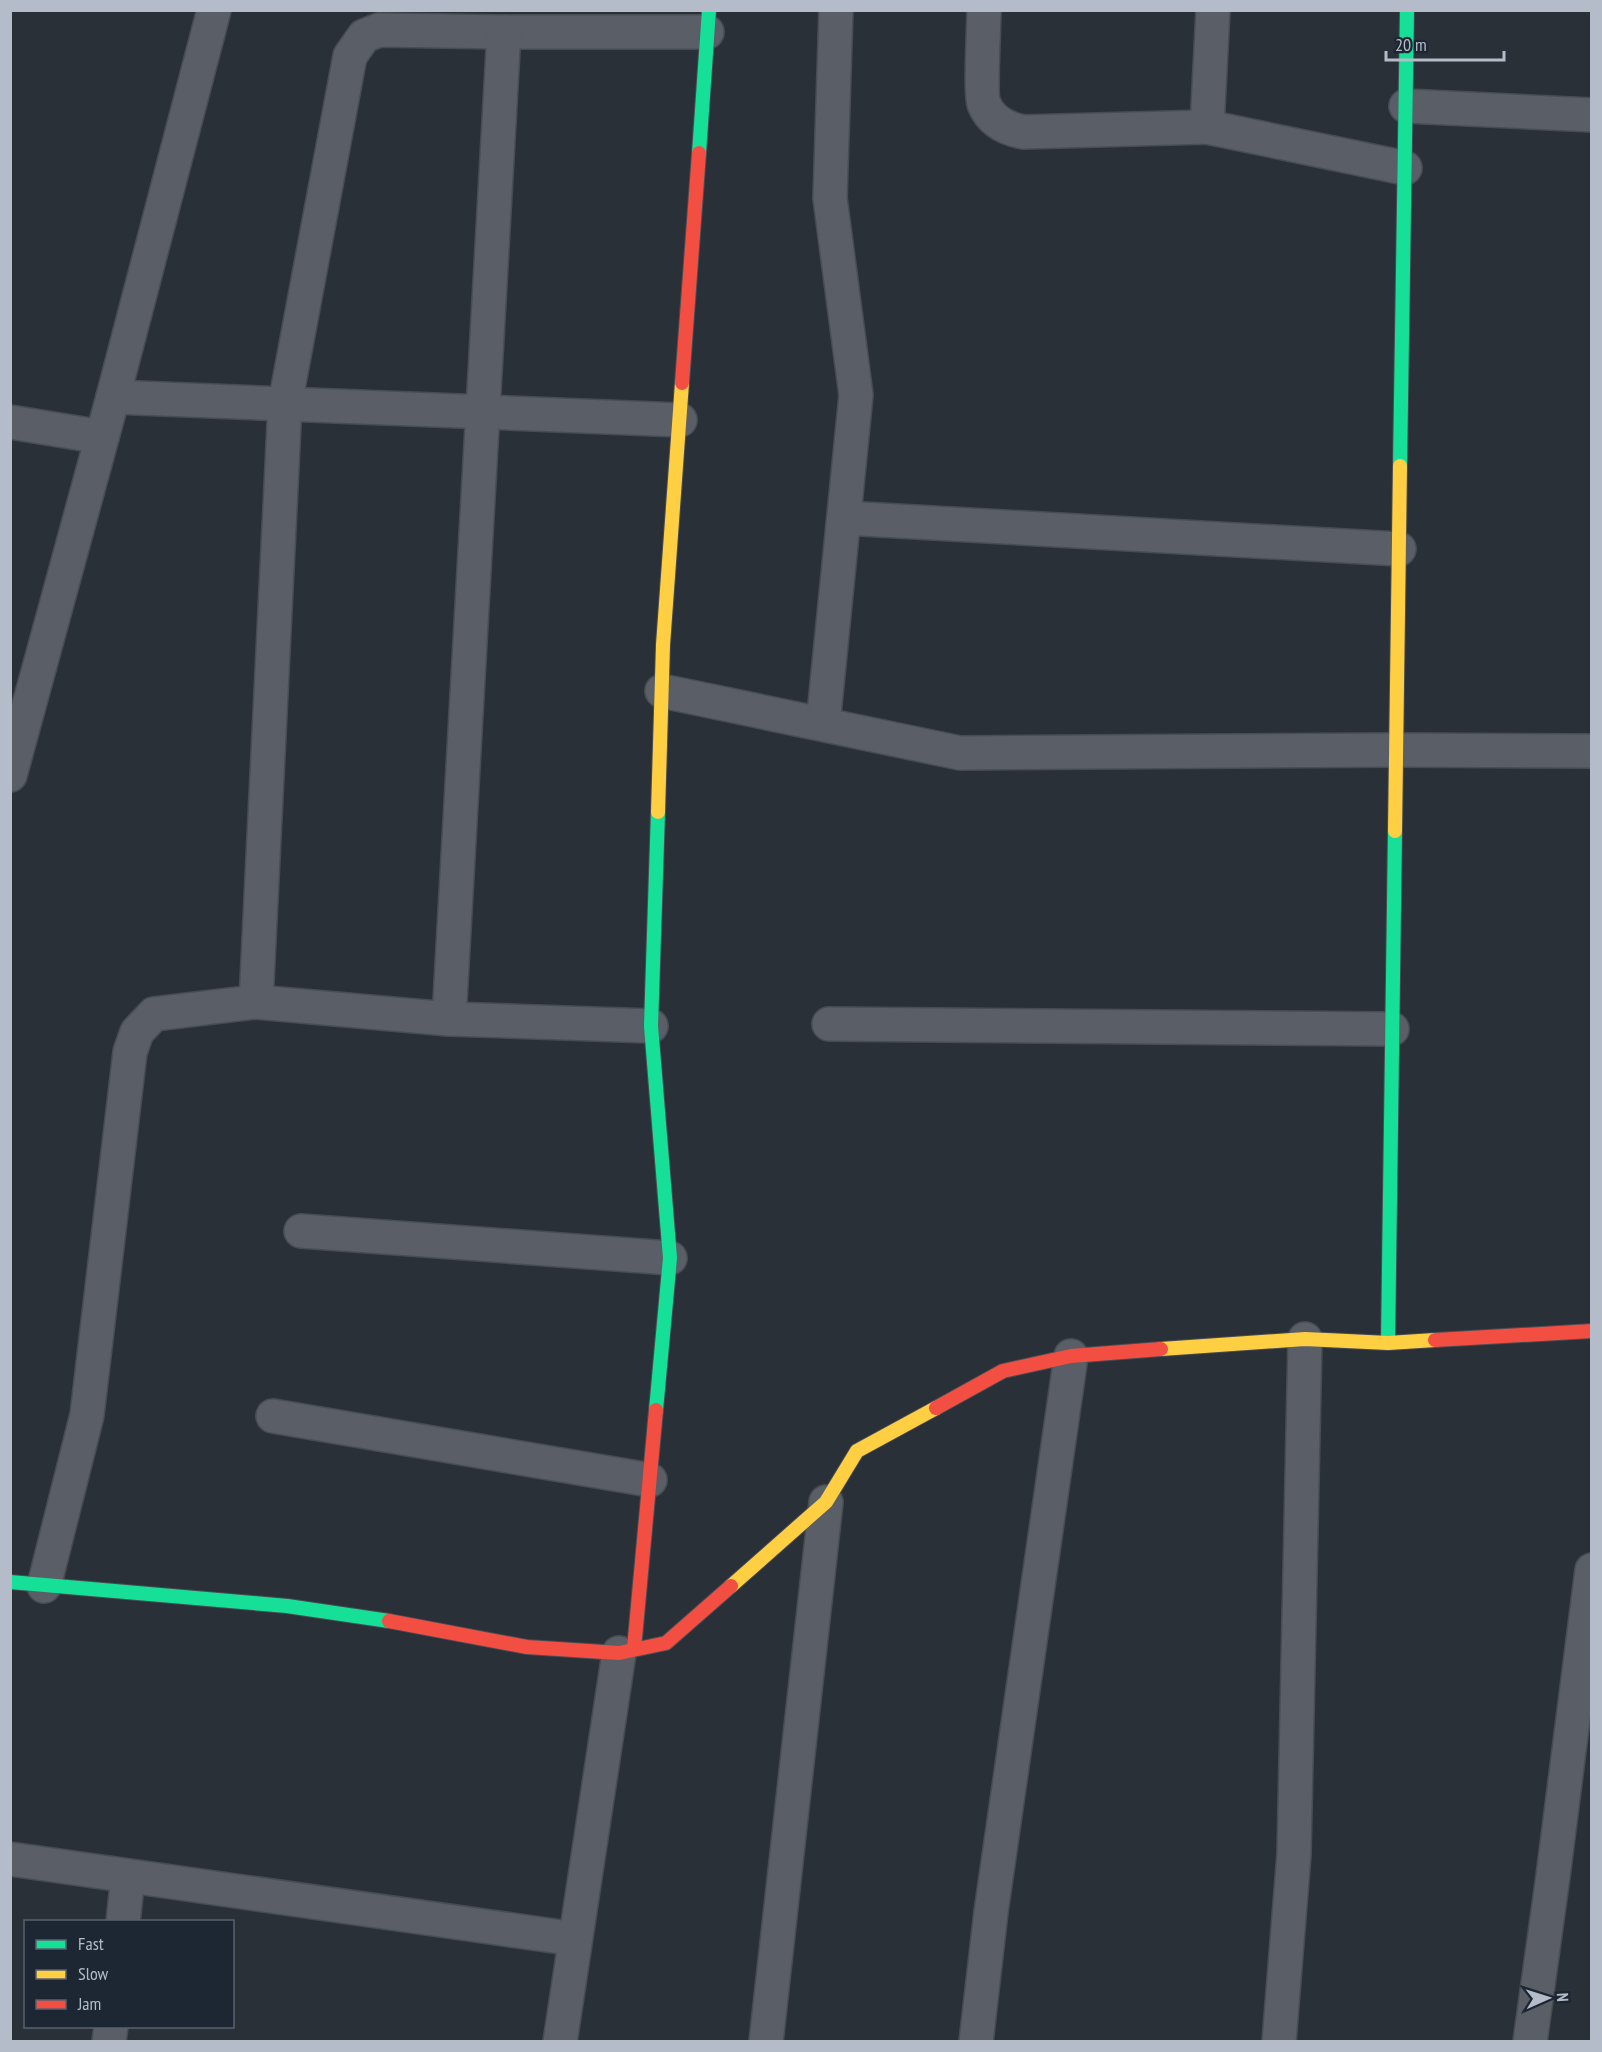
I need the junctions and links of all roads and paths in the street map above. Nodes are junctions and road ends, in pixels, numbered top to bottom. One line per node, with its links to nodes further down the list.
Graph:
1 (214, 10): 12 (street)
2 (836, 10): 18 (street)
3 (984, 10): 10 (street)
4 (1212, 10): 10 (street)
5 (1407, 10): 8 (street)
6 (708, 21): 7 (street); 15 (street)
7 (504, 32): 13 (street); 14 (street)
8 (1406, 106): 9 (street); 11 (street)
9 (1592, 115)
10 (1207, 127): 11 (street)
11 (1405, 168): 19 (street)
12 (113, 397): 13 (street); 17 (street)
13 (285, 404): 14 (street); 25 (street)
14 (482, 412): 15 (street); 26 (street)
15 (680, 420): 20 (street)
16 (10, 422): 17 (street)
17 (102, 437): 24 (street)
18 (844, 518): 19 (street); 21 (street)
19 (1399, 549): 22 (street)
20 (662, 691): 21 (street); 28 (street)
21 (823, 724): 22 (street)
22 (1397, 750): 23 (street); 29 (street)
23 (1592, 751)
24 (10, 776)
25 (255, 1002): 26 (street); 41 (street)
26 (449, 1019): 28 (street)
27 (829, 1024): 29 (street)
28 (651, 1026): 31 (street)
29 (1392, 1029): 34 (street)
30 (301, 1231): 31 (street)
31 (670, 1258): 37 (street)
32 (1592, 1331): 34 (street)
33 (1305, 1339): 34 (street); 35 (street); 50 (street)
34 (1388, 1343)
35 (1071, 1356): 38 (street); 49 (street)
36 (273, 1416): 37 (street)
37 (650, 1480): 42 (street)
38 (826, 1502): 42 (street); 48 (street)
39 (1592, 1570): 51 (street)
40 (10, 1582): 41 (street)
41 (44, 1586): 42 (street)
42 (627, 1651): 46 (street)
43 (10, 1859): 44 (street)
44 (128, 1876): 45 (street); 46 (street)
45 (123, 1920)
46 (575, 1939): 47 (street)
47 (560, 2042)
48 (766, 2042)
49 (976, 2042)
50 (1279, 2042)
51 (1530, 2042)

